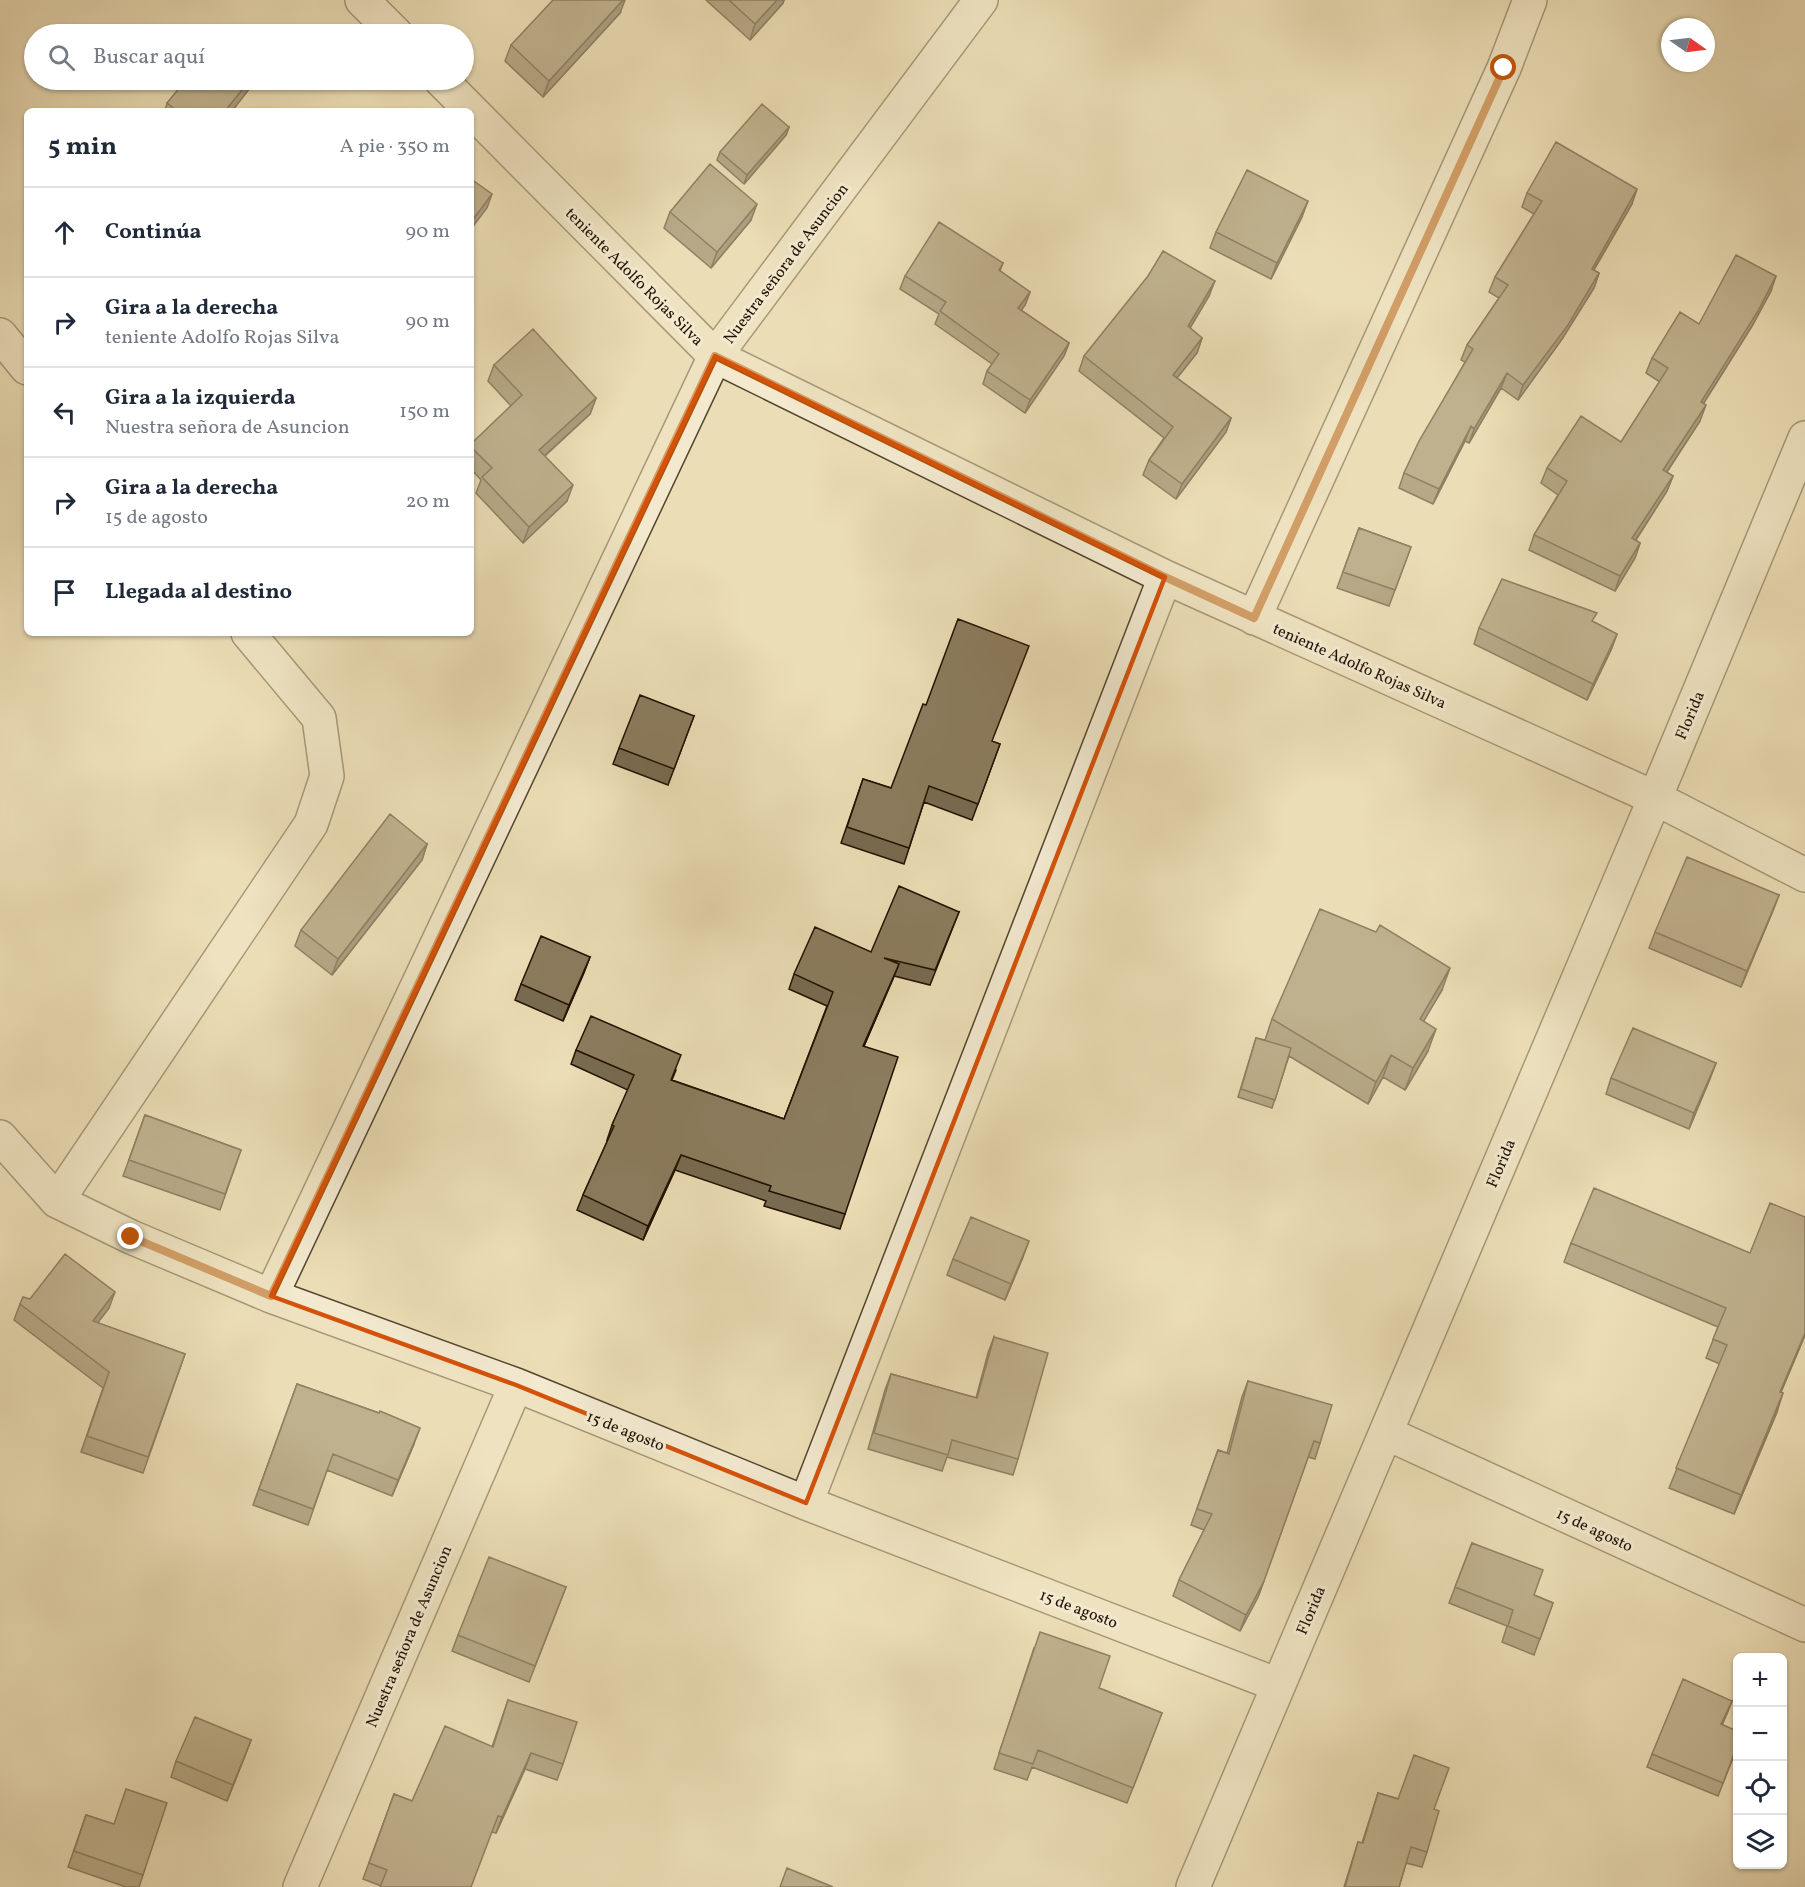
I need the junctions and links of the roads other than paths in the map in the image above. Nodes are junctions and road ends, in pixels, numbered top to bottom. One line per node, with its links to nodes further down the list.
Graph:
1 (362, 0): 4 (street)
2 (981, 0): 9 (street, Nuestra señora de Asuncion)
3 (1530, 0): 13 (street)
4 (386, 24)
5 (451, 90): 6 (street, teniente Adolfo Rojas Silva)
6 (469, 108)
7 (474, 113): 9 (street, teniente Adolfo Rojas Silva)
8 (0, 335): 10 (street)
9 (715, 356): 12 (street, teniente Adolfo Rojas Silva); 19 (street, Nuestra señora de Asuncion)
10 (24, 364)
11 (1805, 438): 15 (street, Florida)
12 (1165, 577): 13 (street, teniente Adolfo Rojas Silva); 22 (street)
13 (1254, 618): 15 (street, teniente Adolfo Rojas Silva)
14 (251, 636): 18 (street)
15 (1655, 798): 16 (street, teniente Adolfo Rojas Silva); 21 (street, Florida)
16 (1805, 875)
17 (0, 1137): 18 (street, 15 de agosto)
18 (57, 1202): 19 (street, 15 de agosto)
19 (271, 1296): 20 (street, 15 de agosto)
20 (516, 1385): 22 (street, 15 de agosto); 25 (street, Nuestra señora de Asuncion)
21 (1386, 1433): 23 (street, 15 de agosto); 24 (street, Florida)
22 (806, 1503): 24 (street, 15 de agosto)
23 (1805, 1625)
24 (1278, 1685): 26 (street, Florida)
25 (300, 1887)
26 (1193, 1887)

